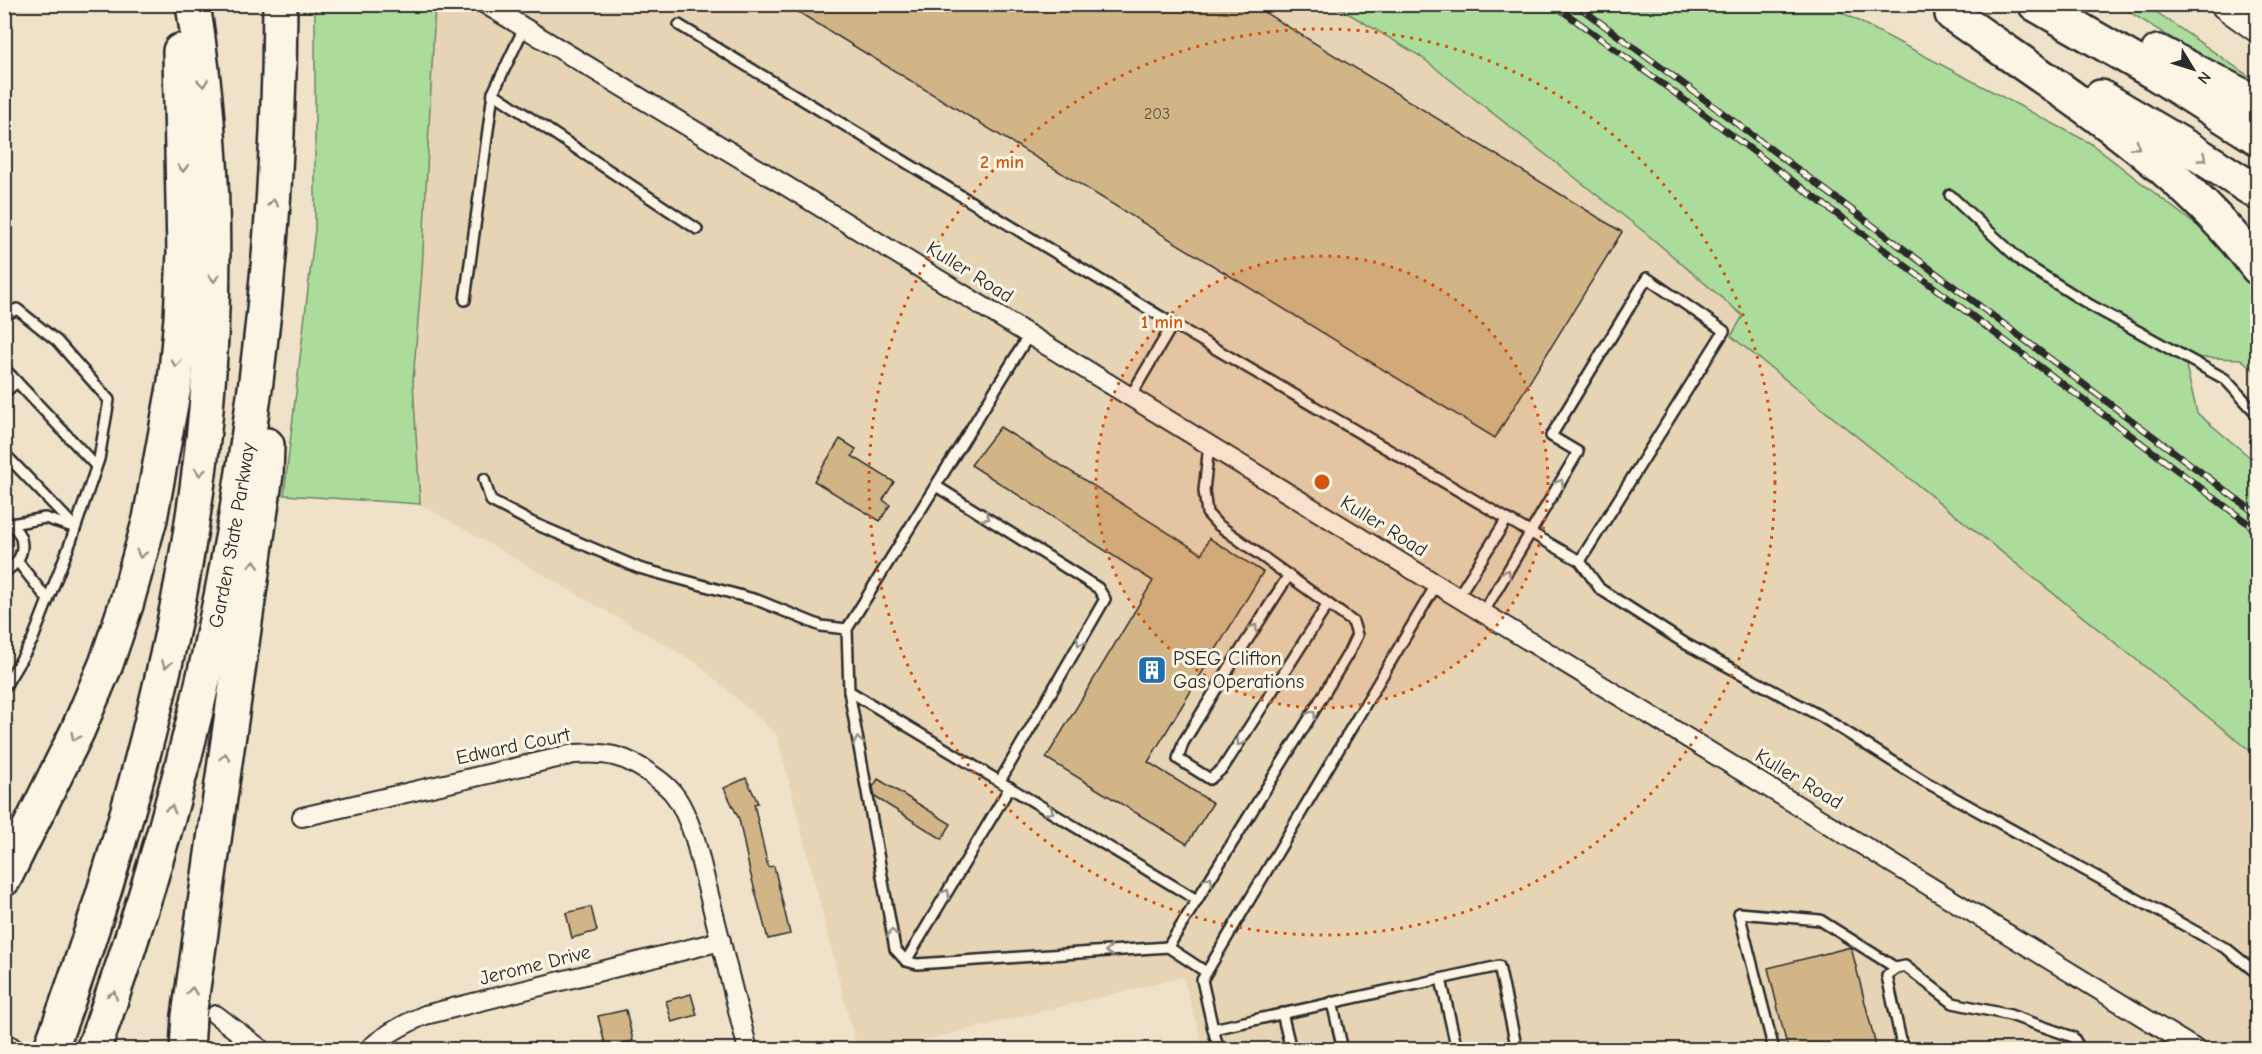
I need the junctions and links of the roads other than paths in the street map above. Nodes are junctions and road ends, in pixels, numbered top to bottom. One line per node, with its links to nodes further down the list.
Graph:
1 (179, 4): 53 (highway, one-way to 53)
2 (193, 4): 68 (highway, Garden State Parkway, one-way to 68)
3 (280, 4): 18 (highway, Garden State Parkway, one-way to 3)
4 (485, 4): 9 (street, Kuller Road)
5 (2034, 4): 14 (highway)
6 (2056, 4): 13 (highway)
7 (2226, 4): 11 (main road)
8 (1943, 9): 15 (highway, one-way to 15); 19 (highway, one-way to 19)
9 (517, 17): 12 (lane); 23 (street, Kuller Road)
10 (680, 25): 22 (lane)
11 (2258, 27)
12 (493, 93): 17 (lane); 20 (lane)
13 (2258, 104)
14 (2258, 138)
15 (2258, 193)
16 (1950, 195): 28 (lane)
17 (697, 230)
18 (271, 240): 69 (highway, Garden State Parkway, one-way to 18); 70 (highway, one-way to 18)
19 (2258, 268)
20 (465, 300)
21 (4, 316): 31 (lane)
22 (1173, 324): 27 (lane); 34 (lane)
23 (1029, 335): 27 (street, Kuller Road); 33 (lane)
24 (4, 368): 25 (lane)
25 (17, 382): 26 (lane); 31 (lane)
26 (4, 393)
27 (1130, 397): 29 (street, Kuller Road)
28 (2258, 415)
29 (1209, 445): 41 (lane); 42 (street, Kuller Road)
30 (4, 453): 36 (lane)
31 (96, 466): 36 (lane)
32 (484, 479): 47 (lane)
33 (936, 486): 47 (lane); 50 (lane, one-way to 50)
34 (1507, 519): 37 (lane); 43 (lane)
35 (8, 523): 36 (lane); 39 (lane)
36 (75, 527): 44 (lane)
37 (1531, 533): 38 (lane); 38 (lane, one-way to 38); 46 (lane, one-way to 37)
38 (1580, 561): 60 (lane)
39 (18, 562): 40 (lane); 44 (lane)
40 (4, 572)
41 (1289, 575): 45 (lane); 45 (lane, one-way to 41)
42 (1436, 585): 43 (street, Kuller Road); 59 (lane)
43 (1457, 598): 46 (street, Kuller Road)
44 (48, 600): 48 (lane)
45 (1328, 604): 54 (lane, one-way to 45)
46 (1483, 613): 82 (street, Kuller Road)
47 (847, 629): 49 (lane)
48 (4, 688)
49 (849, 691): 50 (lane); 57 (lane, one-way to 49)
50 (1000, 781): 51 (lane)
51 (1010, 787): 54 (lane, one-way to 54); 57 (lane, one-way to 51)
52 (302, 817): 55 (street, Edward Court)
53 (4, 879)
54 (1197, 900): 56 (lane)
55 (721, 941): 72 (street, Jerome Drive); 73 (street, Edward Court)
56 (1168, 947): 57 (lane, one-way to 57); 59 (lane)
57 (906, 961)
58 (1896, 968): 79 (lane); 80 (lane); 81 (lane)
59 (1206, 972): 65 (lane)
60 (2258, 974)
61 (1441, 979): 62 (lane); 77 (lane); 78 (lane)
62 (1332, 1002): 63 (lane); 76 (lane)
63 (1282, 1013): 65 (lane); 75 (lane)
64 (216, 1015): 71 (street)
65 (1213, 1029): 74 (lane)
66 (4, 1044): 67 (street)
67 (11, 1050)
68 (50, 1050)
69 (93, 1050)
70 (187, 1050)
71 (262, 1050)
72 (368, 1050)
73 (748, 1050)
74 (1219, 1050)
75 (1291, 1050)
76 (1343, 1050)
77 (1457, 1050)
78 (1517, 1050)
79 (1774, 1050)
80 (1903, 1050)
81 (2081, 1050)
82 (2197, 1050)

